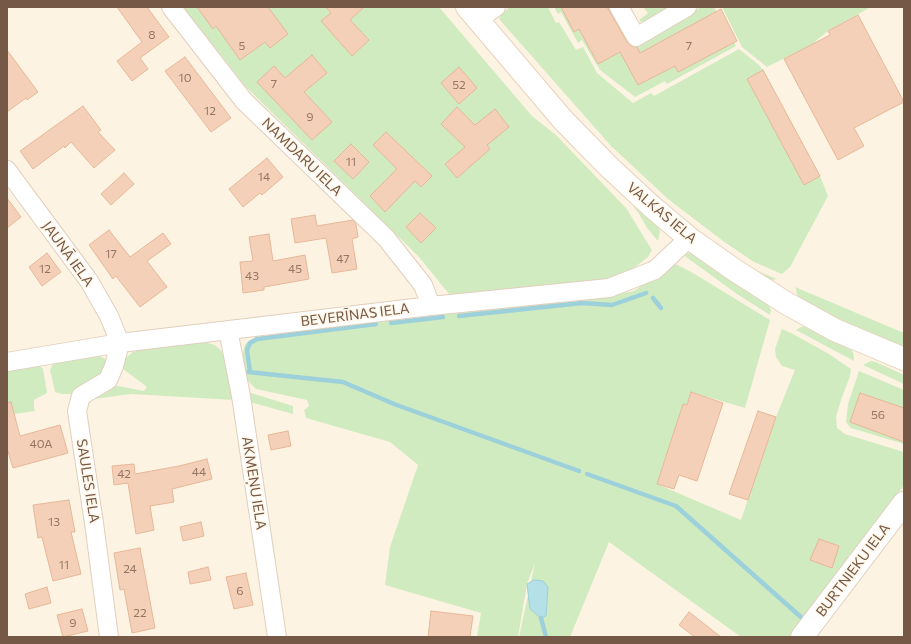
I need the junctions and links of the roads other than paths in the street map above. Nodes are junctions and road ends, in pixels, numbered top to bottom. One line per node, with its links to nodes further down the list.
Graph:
1 (171, 7): 8 (street, NAMDARU IELA)
2 (496, 7): 5 (street)
3 (619, 7): 4 (street)
4 (687, 7)
5 (472, 13): 7 (main road, VALKAS IELA)
6 (7, 170): 10 (street, JAUNĀ IELA)
7 (689, 238): 8 (street, BEVERĪNAS IELA); 11 (main road, VALKAS IELA)
8 (431, 306): 9 (street, BEVERĪNAS IELA)
9 (228, 330): 10 (street, BEVERĪNAS IELA); 15 (street, AKMEŅU IELA)
10 (120, 343): 12 (street, BEVERĪNAS IELA); 14 (street, SAULES IELA)
11 (904, 359)
12 (7, 362)
13 (904, 503): 16 (main road, BURTNIEKU IELA)
14 (110, 637)
15 (277, 637)
16 (802, 637)

